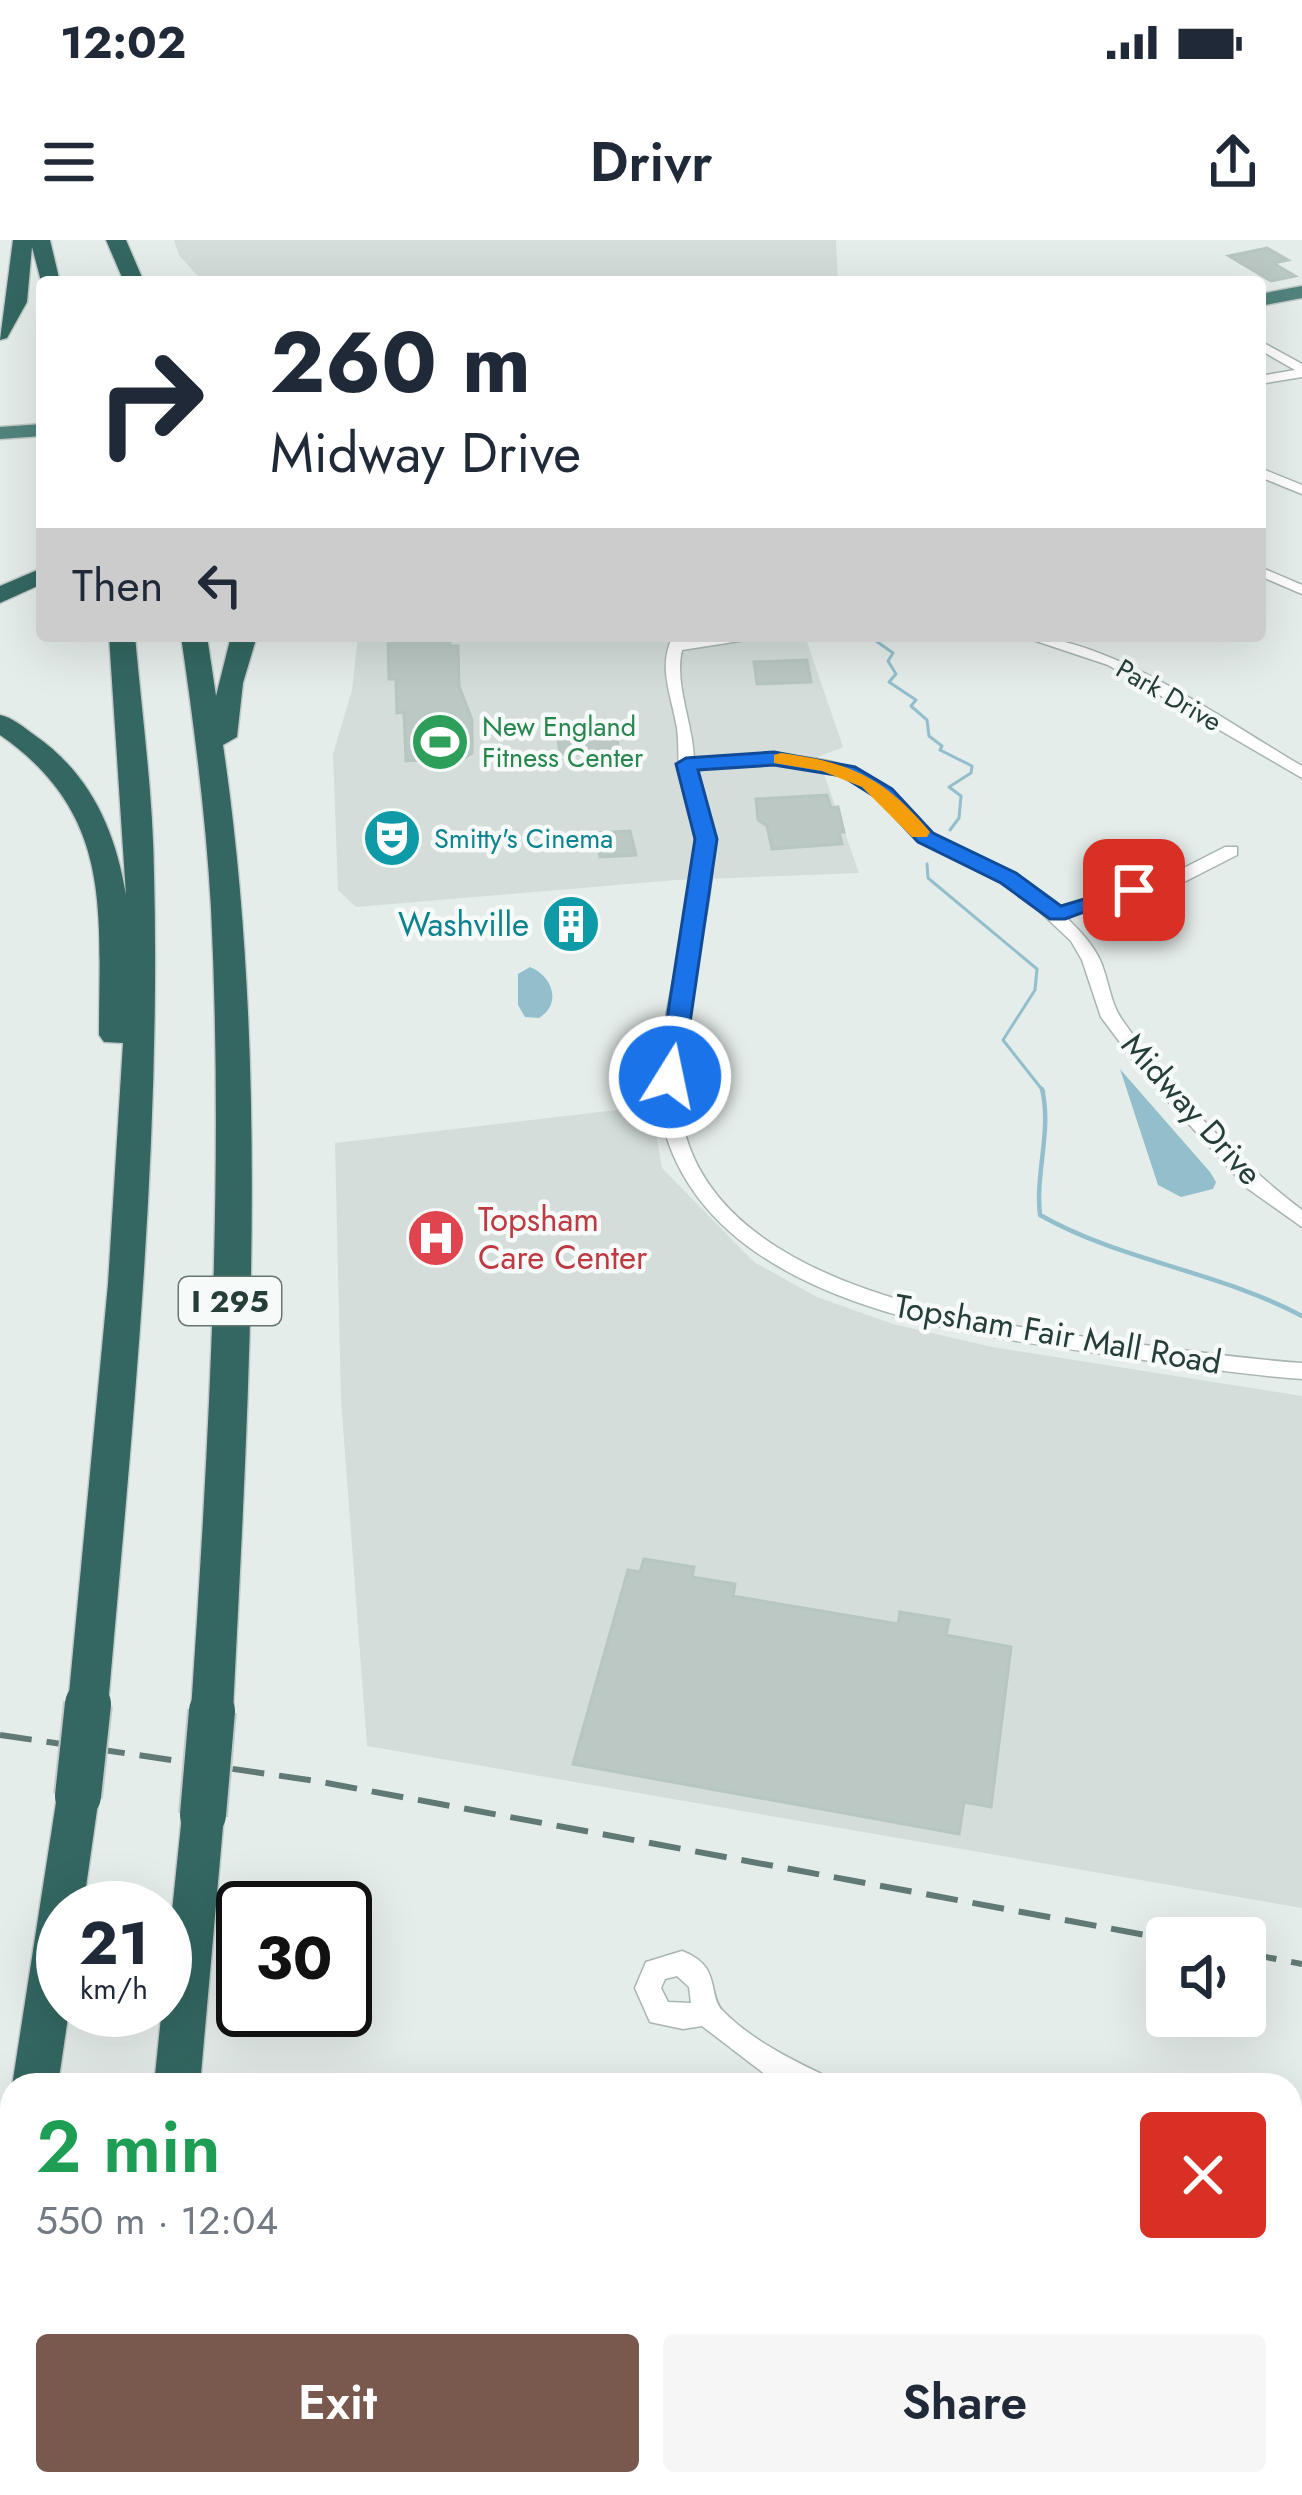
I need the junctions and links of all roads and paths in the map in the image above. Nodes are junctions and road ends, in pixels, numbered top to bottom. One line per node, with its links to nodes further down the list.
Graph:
1 (23, 240): 10 (highway)
2 (40, 240): 5 (highway)
3 (101, 240): 6 (highway)
4 (116, 240): 7 (highway)
5 (49, 276)
6 (110, 276)
7 (131, 276)
8 (1302, 296): 9 (highway)
9 (1266, 303)
10 (0, 334)
11 (1266, 349): 12 (street)
12 (1302, 371): 13 (street)
13 (1266, 379)
14 (36, 430): 15 (highway)
15 (0, 433)
16 (36, 440): 17 (highway)
17 (0, 443)
18 (1266, 475): 19 (street)
19 (1302, 490)
20 (1266, 574): 22 (street)
21 (36, 577): 23 (highway)
22 (1302, 590)
23 (0, 596)
24 (122, 642): 35 (highway)
25 (195, 642): 32 (highway, I 295)
26 (242, 642): 32 (highway)
27 (677, 642): 30 (street, Topsham Fair Mall Road)
28 (1048, 642): 31 (street, Park Drive)
29 (0, 723): 35 (highway)
30 (686, 764): 34 (street, Midway Drive); 37 (street, Topsham Fair Mall Road)
31 (1302, 772)
32 (218, 787): 40 (highway, I 295, bridge)
33 (1231, 850): 34 (street)
34 (1058, 914): 36 (street, Midway Drive)
35 (130, 1190): 39 (highway, bridge)
36 (1302, 1220)
37 (1302, 1371)
38 (706, 2013): 41 (street)
39 (37, 2073)
40 (178, 2073)
41 (791, 2073)

